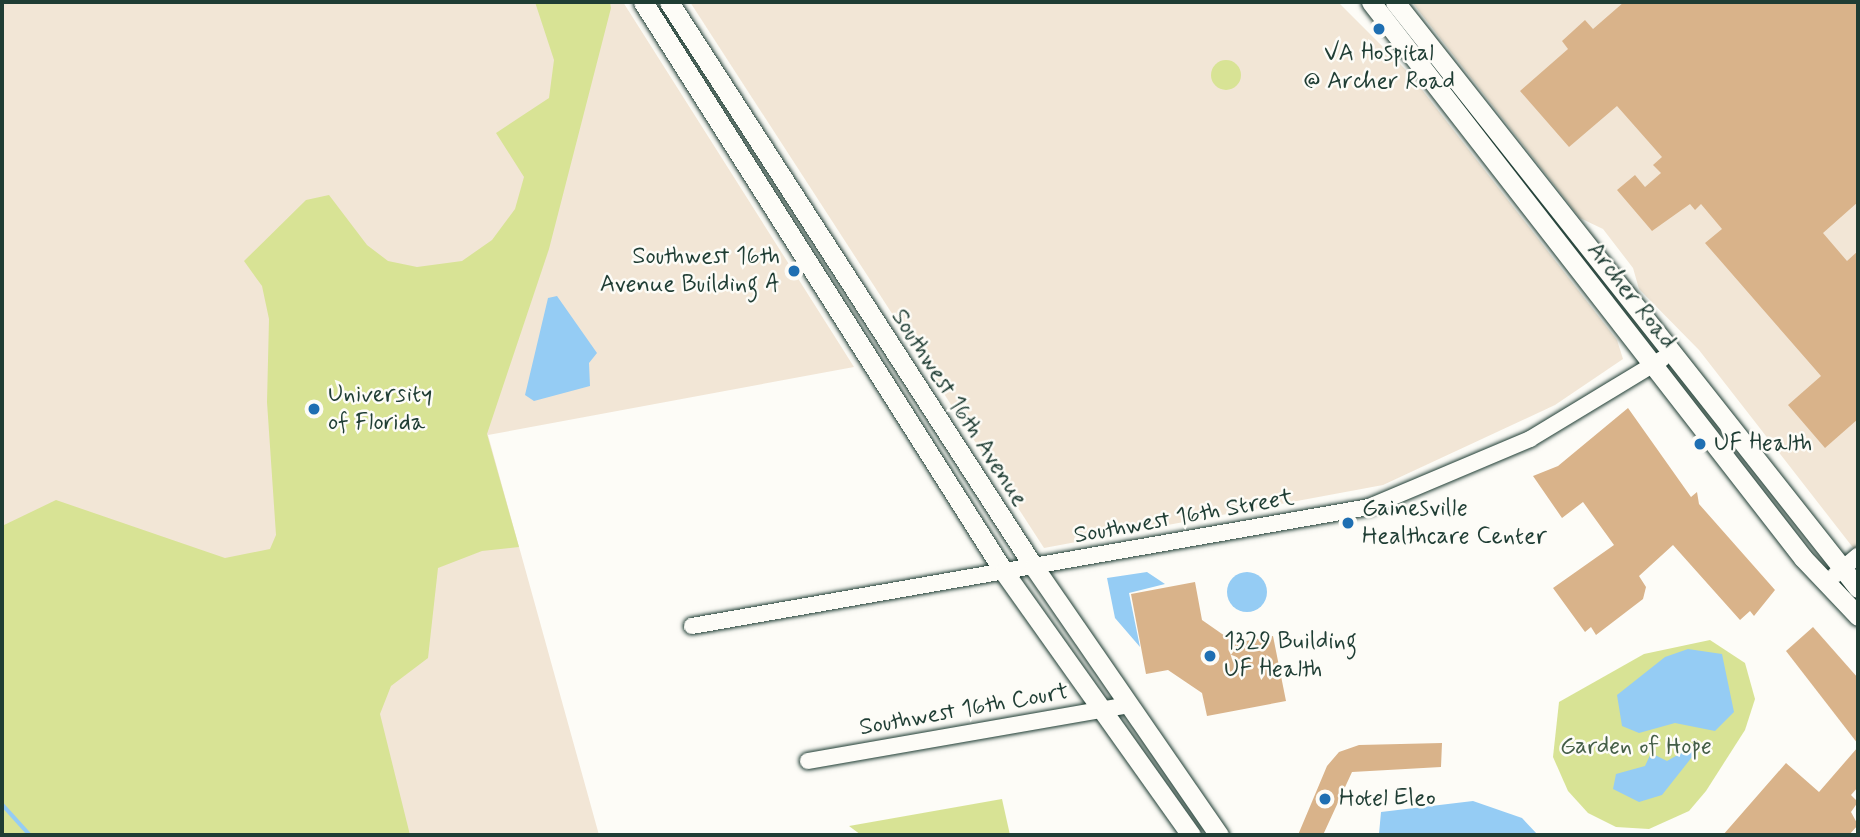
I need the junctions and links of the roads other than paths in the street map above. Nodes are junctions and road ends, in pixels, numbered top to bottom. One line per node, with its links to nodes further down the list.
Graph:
1 (643, 2): 9 (main road, Southwest 16th Avenue)
2 (669, 2): 7 (main road, Southwest 16th Avenue)
3 (1371, 2): 5 (main road, Archer Road)
4 (1395, 2): 5 (main road, Archer Road)
5 (1661, 359): 7 (street, Southwest 16th Street); 8 (main road, Archer Road); 10 (main road, Archer Road)
6 (1858, 556): 8 (street)
7 (1034, 567): 9 (street, Southwest 16th Street); 14 (main road, Southwest 16th Avenue)
8 (1842, 570): 10 (street); 11 (main road, Archer Road)
9 (1004, 572): 13 (street, Southwest 16th Street); 15 (main road, Southwest 16th Avenue)
10 (1825, 583): 12 (main road, Archer Road)
11 (1858, 588)
12 (1858, 616)
13 (692, 626)
14 (1128, 705): 15 (street, Southwest 16th Court); 18 (main road, Southwest 16th Avenue)
15 (1102, 709): 16 (street, Southwest 16th Court); 17 (main road, Southwest 16th Avenue)
16 (808, 761)
17 (1191, 835)
18 (1219, 835)

